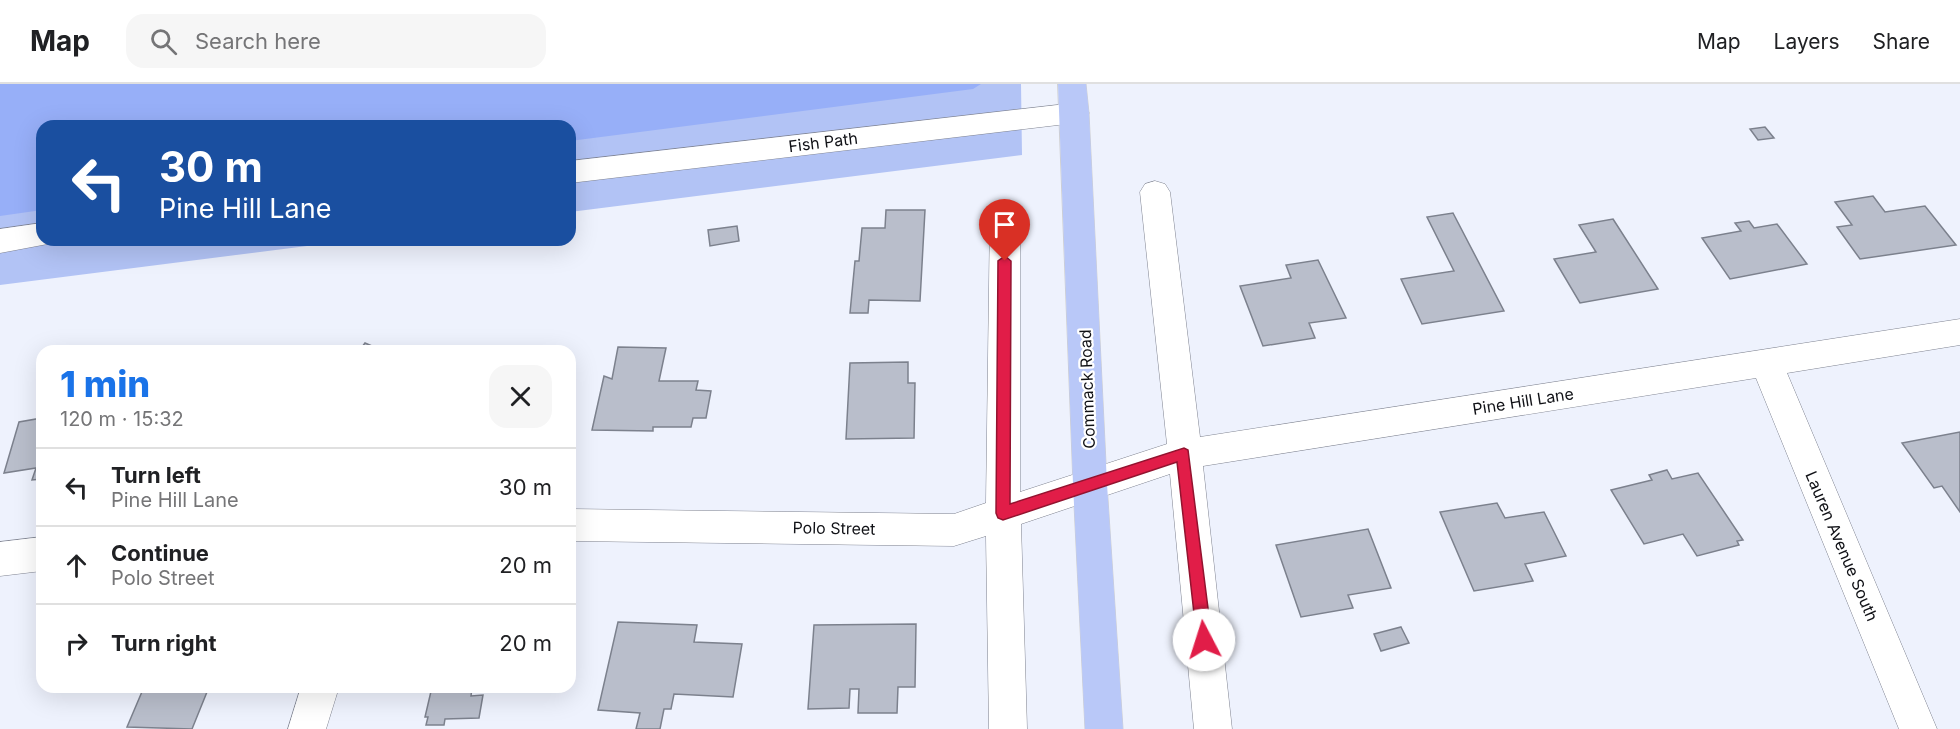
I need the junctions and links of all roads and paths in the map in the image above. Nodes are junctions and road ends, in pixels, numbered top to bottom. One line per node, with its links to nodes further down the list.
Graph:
1 (1072, 84): 2 (main road, Commack Road)
2 (1075, 113): 3 (street, Fish Path); 11 (main road, Commack Road)
3 (576, 171)
4 (1155, 192): 10 (street)
5 (1005, 215): 12 (street)
6 (36, 236): 7 (street)
7 (0, 241)
8 (1960, 332): 9 (street, Pine Hill Lane)
9 (1766, 362): 10 (street, Pine Hill Lane); 21 (street, Lauren Avenue South)
10 (1184, 454): 11 (street, Pine Hill Lane); 20 (street)
11 (1090, 484): 12 (street, Polo Street); 19 (main road, Commack Road)
12 (1003, 513): 13 (street, Polo Street); 18 (street)
13 (576, 525)
14 (36, 555): 15 (street)
15 (0, 559)
16 (318, 693): 17 (street)
17 (307, 729)
18 (1008, 729)
19 (1104, 729)
20 (1213, 729)
21 (1918, 729)

